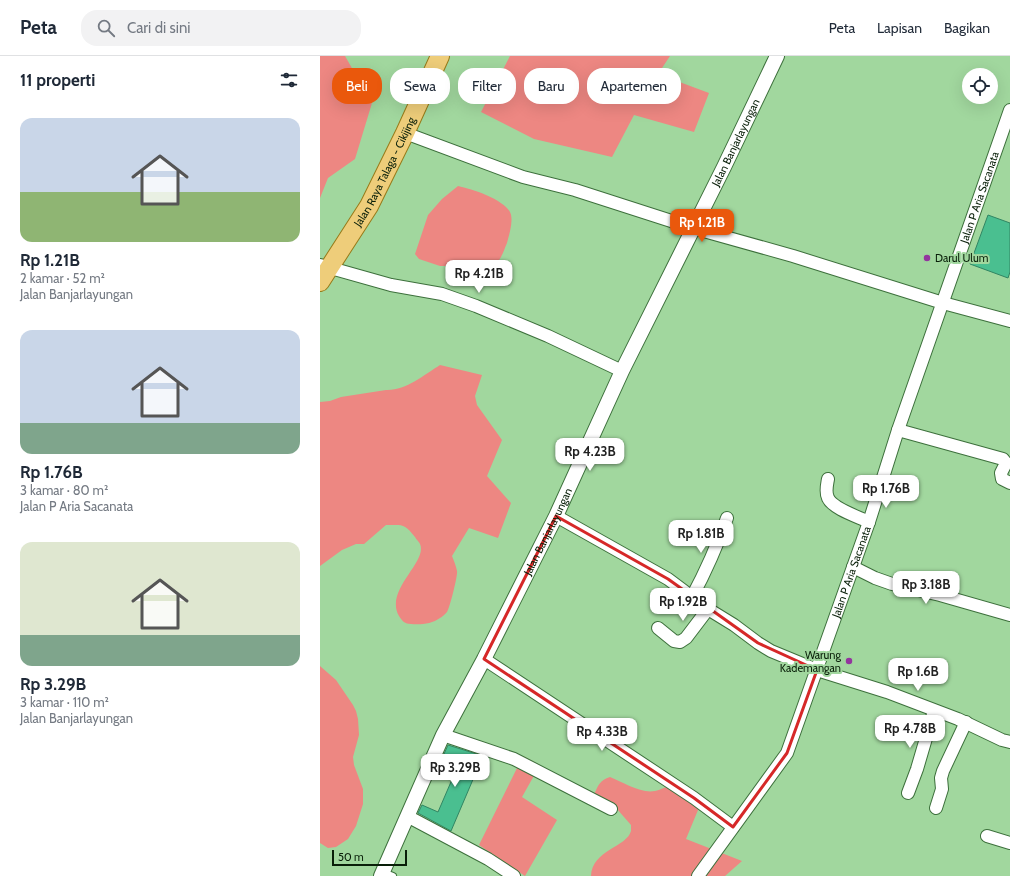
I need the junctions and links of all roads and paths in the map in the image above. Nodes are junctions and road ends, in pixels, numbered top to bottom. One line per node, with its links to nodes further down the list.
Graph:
1 (440, 56): 4 (main road, Jalan Raya Talaga - Cikijing)
2 (777, 56): 6 (street, Jalan Banjarlayungan)
3 (1010, 110): 5 (street, Jalan P Aria Sacanata)
4 (405, 133): 6 (street); 7 (main road, Jalan Raya Talaga - Cikijing)
5 (1004, 145): 8 (street, Jalan P Aria Sacanata)
6 (693, 228): 8 (street); 10 (street, Jalan Banjarlayungan)
7 (323, 272): 10 (street)
8 (943, 302): 9 (street); 11 (street, Jalan P Aria Sacanata)
9 (1010, 321)
10 (622, 371): 14 (street, Jalan Banjarlayungan)
11 (898, 430): 13 (street); 16 (street, Jalan P Aria Sacanata)
12 (828, 479): 16 (street)
13 (1010, 483)
14 (556, 516): 18 (street); 22 (street, Jalan Banjarlayungan)
15 (727, 518): 18 (street)
16 (869, 522): 17 (street, Jalan P Aria Sacanata)
17 (853, 567): 20 (street); 23 (street, Jalan P Aria Sacanata)
18 (692, 597): 19 (street)
19 (708, 609): 21 (street); 23 (street)
20 (1010, 615)
21 (658, 628)
22 (484, 659): 26 (street, Jalan Banjarlayungan); 32 (street)
23 (817, 670): 24 (street); 32 (street, Jalan P Aria Sacanata)
24 (934, 711): 25 (street); 28 (street)
25 (966, 722): 27 (street); 29 (street)
26 (443, 735): 30 (street); 31 (street, Jalan Banjarlayungan)
27 (1010, 742)
28 (908, 793)
29 (936, 808)
30 (611, 809)
31 (407, 816): 35 (street, Jalan Banjarlayungan); 36 (street)
32 (733, 827): 37 (street, Jalan P Aria Sacanata)
33 (987, 836): 34 (street)
34 (1010, 843)
35 (386, 875)
36 (514, 876)
37 (698, 876)

